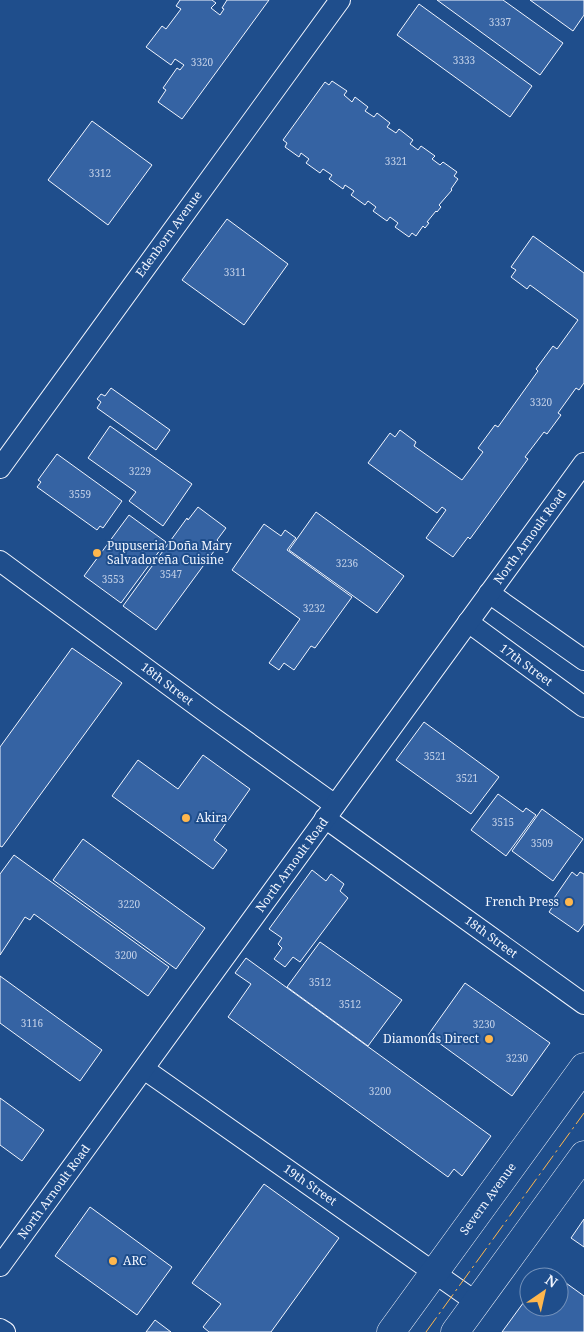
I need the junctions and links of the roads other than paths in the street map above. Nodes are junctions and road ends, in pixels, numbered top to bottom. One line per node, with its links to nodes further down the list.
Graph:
1 (340, 0): 3 (street, Edenborn Avenue)
2 (584, 463): 5 (street, North Arnoult Road)
3 (0, 468)
4 (0, 561): 9 (street, 18th Street)
5 (489, 593): 6 (street, North Arnoult Road); 7 (street)
6 (468, 622): 8 (street, 17th Street); 9 (street, North Arnoult Road)
7 (584, 660)
8 (584, 707)
9 (330, 812): 10 (street, 18th Street); 12 (street, North Arnoult Road)
10 (584, 1004)
11 (584, 1067): 15 (street, Severn Avenue)
12 (144, 1069): 14 (street, North Arnoult Road); 15 (street, 19th Street)
13 (584, 1155): 16 (street)
14 (0, 1266)
15 (434, 1273): 16 (street, 19th Street); 19 (street, Severn Avenue)
16 (476, 1302): 20 (street)
17 (0, 1329): 18 (street)
18 (5, 1332)
19 (392, 1332)
20 (455, 1332)

